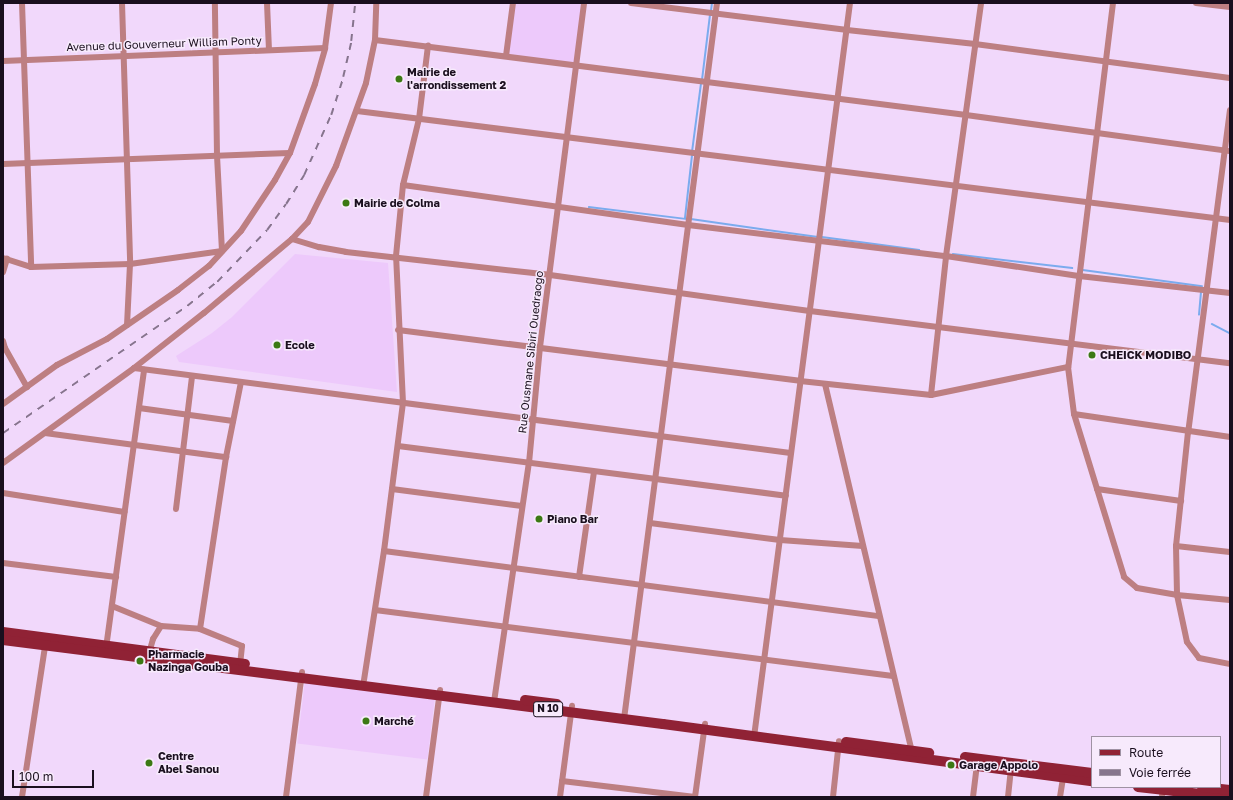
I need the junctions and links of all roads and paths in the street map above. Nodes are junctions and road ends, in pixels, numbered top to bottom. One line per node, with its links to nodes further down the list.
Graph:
1 (22, 3): 26 (street)
2 (122, 3): 24 (street)
3 (216, 3): 23 (street)
4 (268, 3): 22 (street)
5 (331, 3): 21 (street)
6 (376, 3): 18 (street)
7 (513, 3): 25 (street)
8 (584, 3): 29 (street, Rue Ousmane Sibiri Ouedraogo)
9 (631, 3): 16 (street)
10 (717, 3): 16 (street)
11 (850, 3): 17 (street)
12 (981, 3): 19 (street)
13 (1113, 3): 28 (street)
14 (1196, 3): 15 (street)
15 (1230, 7)
16 (715, 14): 17 (street); 31 (street)
17 (846, 30): 19 (street); 32 (street)
18 (375, 40): 20 (street); 34 (street)
19 (976, 44): 28 (street); 35 (street)
20 (428, 46): 25 (street); 36 (street)
21 (325, 48): 22 (street, Avenue du Gouverneur William Ponty); 40 (street)
22 (269, 50): 23 (street, Avenue du Gouverneur William Ponty)
23 (216, 52): 24 (street, Avenue du Gouverneur William Ponty); 42 (street)
24 (123, 56): 26 (street, Avenue du Gouverneur William Ponty); 43 (street)
25 (506, 56): 29 (street)
26 (22, 60): 27 (street, Avenue du Gouverneur William Ponty); 44 (street)
27 (3, 61)
28 (1106, 62): 30 (street); 37 (street)
29 (577, 66): 31 (street); 38 (street, Rue Ousmane Sibiri Ouedraogo)
30 (1230, 78)
31 (706, 83): 32 (street); 41 (street)
32 (838, 99): 35 (street); 46 (street)
33 (1230, 110): 39 (street)
34 (357, 111): 36 (street); 54 (street)
35 (966, 115): 37 (street); 48 (street)
36 (419, 119): 38 (street); 47 (street)
37 (1097, 132): 39 (street); 49 (street)
38 (567, 138): 41 (street); 50 (street, Rue Ousmane Sibiri Ouedraogo)
39 (1227, 151): 51 (street)
40 (290, 153): 42 (street); 56 (street)
41 (697, 154): 46 (street); 53 (street)
42 (217, 155): 43 (street); 56 (street)
43 (126, 159): 44 (street); 60 (street)
44 (28, 163): 45 (street); 61 (street)
45 (3, 164)
46 (828, 170): 48 (street); 55 (street)
47 (403, 185): 50 (street); 57 (street)
48 (957, 187): 49 (street); 58 (street)
49 (1088, 203): 51 (street); 64 (street)
50 (558, 206): 53 (street); 63 (street, Rue Ousmane Sibiri Ouedraogo)
51 (1217, 218): 52 (street); 65 (street)
52 (1230, 220)
53 (688, 225): 55 (street); 66 (street)
54 (292, 239): 57 (street); 79 (street)
55 (818, 240): 58 (street); 68 (street)
56 (222, 251): 60 (street); 69 (street)
57 (396, 256): 63 (street); 71 (street)
58 (946, 256): 64 (street); 70 (street)
59 (5, 258): 61 (street); 62 (street)
60 (130, 264): 61 (street); 69 (street)
61 (31, 267)
62 (3, 272)
63 (550, 275): 66 (street); 74 (street, Rue Ousmane Sibiri Ouedraogo)
64 (1079, 276): 65 (street); 73 (street)
65 (1207, 291): 67 (street); 75 (street)
66 (680, 292): 68 (street); 77 (street)
67 (1230, 293)
68 (810, 311): 70 (street); 82 (street)
69 (127, 325): 85 (street)
70 (938, 326): 73 (street); 86 (street)
71 (398, 330): 74 (street); 87 (street)
72 (3, 341): 85 (street)
73 (1072, 342): 75 (street); 78 (street)
74 (540, 347): 77 (street); 92 (street, Rue Ousmane Sibiri Ouedraogo)
75 (1198, 360): 76 (street); 94 (street)
76 (1230, 363)
77 (670, 365): 82 (street); 96 (street)
78 (1068, 367): 86 (street); 91 (street)
79 (134, 368): 80 (street); 95 (street)
80 (144, 370): 81 (street); 89 (street)
81 (192, 376): 83 (street); 90 (street)
82 (800, 381): 84 (street); 101 (street)
83 (241, 382): 87 (street); 93 (street)
84 (825, 384): 86 (street); 117 (street)
85 (27, 387): 88 (street)
86 (931, 395)
87 (403, 403): 92 (street); 99 (street)
88 (3, 404)
89 (139, 408): 90 (street); 98 (street)
90 (187, 414): 93 (street); 100 (street)
91 (1074, 414): 94 (street); 108 (street)
92 (533, 420): 96 (street); 103 (street, Rue Ousmane Sibiri Ouedraogo)
93 (233, 421): 102 (street)
94 (1188, 432): 97 (street); 111 (street)
95 (45, 434): 98 (street); 104 (street)
96 (661, 436): 101 (street); 106 (street)
97 (1230, 437)
98 (134, 445): 100 (street); 114 (street)
99 (398, 446): 103 (street); 107 (street)
100 (183, 451): 102 (street); 113 (street)
101 (791, 453): 110 (street)
102 (226, 457): 134 (street)
103 (529, 463): 105 (street); 112 (street, Rue Ousmane Sibiri Ouedraogo)
104 (3, 464)
105 (594, 472): 106 (street); 124 (street)
106 (656, 479): 110 (street); 115 (street)
107 (392, 489): 112 (street); 119 (street)
108 (1097, 489): 111 (street); 126 (street)
109 (3, 493): 114 (street)
110 (786, 496): 116 (street)
111 (1181, 501): 118 (street)
112 (522, 506): 122 (street, Rue Ousmane Sibiri Ouedraogo)
113 (176, 509)
114 (125, 512): 123 (street)
115 (650, 523): 116 (street); 125 (street)
116 (780, 540): 117 (street); 128 (street)
117 (863, 546): 131 (street)
118 (1176, 546): 120 (street); 126 (street)
119 (384, 551): 122 (street); 130 (street)
120 (1230, 552)
121 (3, 563): 123 (street)
122 (513, 568): 124 (street); 133 (street, Rue Ousmane Sibiri Ouedraogo)
123 (116, 577): 129 (street)
124 (578, 578): 125 (street)
125 (642, 585): 128 (street); 137 (street)
126 (1177, 595): 127 (street); 142 (street)
127 (1230, 600)
128 (772, 602): 131 (street); 141 (street)
129 (112, 606): 132 (street); 139 (street)
130 (375, 610): 133 (street); 146 (street)
131 (879, 616): 145 (street)
132 (161, 626): 134 (street); 140 (street)
133 (505, 626): 137 (street); 148 (street, Rue Ousmane Sibiri Ouedraogo)
134 (200, 629): 143 (street)
135 (3, 632): 139 (main road, N 10)
136 (3, 640): 138 (main road, N 10)
137 (635, 643): 141 (street); 150 (street)
138 (45, 646): 139 (main road, N 10); 165 (street)
139 (106, 650): 140 (main road, N 10)
140 (149, 655): 143 (main road, N 10)
141 (765, 660): 145 (street); 152 (street)
142 (1230, 664)
143 (240, 667): 144 (main road, N 10)
144 (301, 675): 146 (main road, N 10); 147 (main road, N 10); 166 (street)
145 (893, 676): 154 (street)
146 (364, 680): 147 (main road, N 10)
147 (439, 693): 148 (main road, N 10); 167 (street)
148 (494, 700): 149 (main road, N 10)
149 (572, 709): 150 (main road, N 10); 159 (street)
150 (625, 716): 151 (main road, N 10)
151 (704, 727): 152 (main road, N 10); 169 (street)
152 (755, 733): 153 (main road, N 10)
153 (838, 744): 154 (main road, N 10); 170 (street)
154 (912, 754): 155 (main road, N 10); 156 (main road, N 10)
155 (977, 766): 156 (main road, N 10); 171 (street)
156 (1011, 766): 157 (main road, N 10); 158 (main road, N 10); 172 (street)
157 (1091, 773)
158 (1063, 778): 160 (main road, N 10); 173 (street)
159 (562, 781): 168 (street); 169 (street)
160 (1091, 781)
161 (1144, 788): 164 (main road)
162 (1211, 788): 163 (main road)
163 (1230, 790)
164 (1163, 791): 174 (main road)
165 (22, 797)
166 (286, 797)
167 (426, 797)
168 (560, 797)
169 (695, 797)
170 (833, 797)
171 (973, 797)
172 (1008, 797)
173 (1060, 797)
174 (1227, 797)

